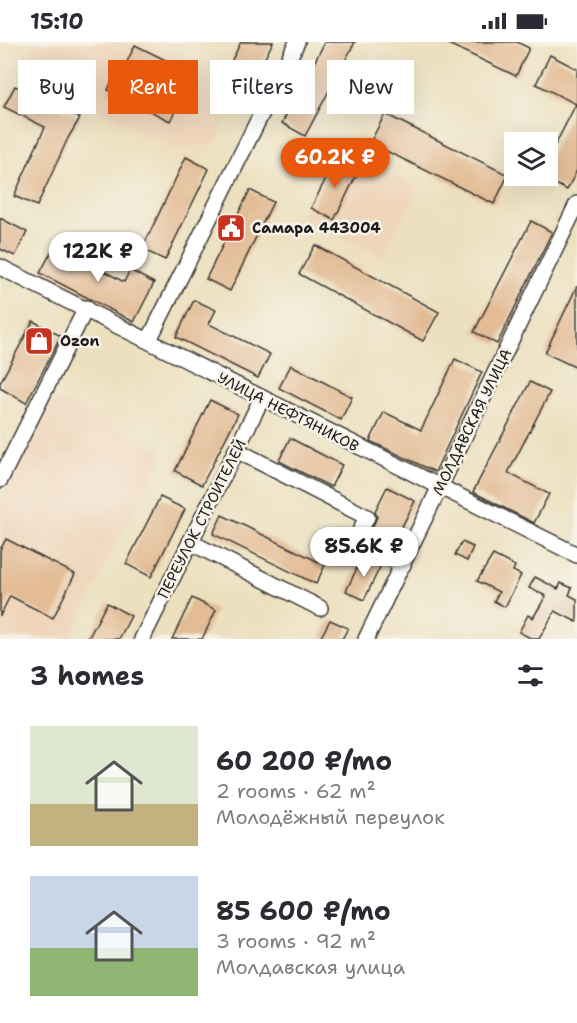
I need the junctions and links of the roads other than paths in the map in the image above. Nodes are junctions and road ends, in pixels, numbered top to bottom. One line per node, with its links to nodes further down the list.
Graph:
1 (297, 42): 5 (street)
2 (577, 204): 9 (street, МОЛДАВСКАЯ УЛИЦА)
3 (0, 267): 4 (street, УЛИЦА НЕФТЯНИКОВ)
4 (86, 309): 5 (street, УЛИЦА НЕФТЯНИКОВ); 8 (street)
5 (149, 340): 6 (street, УЛИЦА НЕФТЯНИКОВ)
6 (262, 398): 7 (street, ПЕРЕУЛОК СТРОИТЕЛЕЙ); 9 (street, УЛИЦА НЕФТЯНИКОВ)
7 (236, 450): 10 (street, ПЕРЕУЛОК СТРОИТЕЛЕЙ); 12 (street)
8 (0, 480)
9 (440, 489): 11 (street, УЛИЦА НЕФТЯНИКОВ); 12 (street, МОЛДАВСКАЯ УЛИЦА)
10 (190, 542): 13 (street); 14 (street, ПЕРЕУЛОК СТРОИТЕЛЕЙ)
11 (577, 555)
12 (403, 565): 15 (street, МОЛДАВСКАЯ УЛИЦА)
13 (320, 608)
14 (142, 639)
15 (366, 639)

